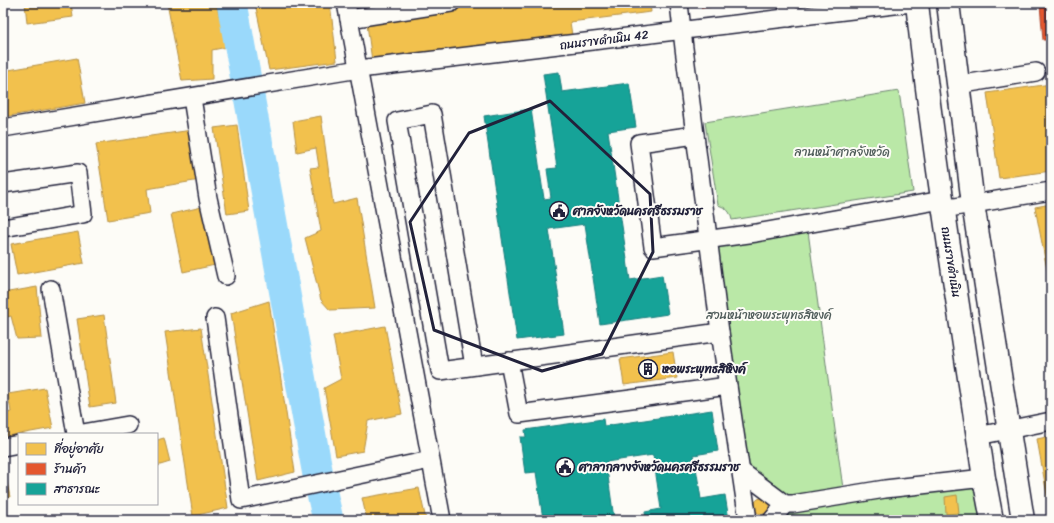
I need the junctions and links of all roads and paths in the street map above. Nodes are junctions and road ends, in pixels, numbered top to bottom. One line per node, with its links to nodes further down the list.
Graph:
1 (451, 3): 7 (street)
2 (679, 3): 8 (street)
3 (911, 3): 6 (street, ถนนราขดำเนิน 42)
4 (917, 3): 17 (main road, ถนนราขดำเนิน)
5 (948, 3): 11 (main road)
6 (788, 10): 8 (street, ถนนราขดำเนิน 42)
7 (348, 11): 9 (street)
8 (682, 31): 9 (street, ถนนราขดำเนิน 42); 14 (street)
9 (359, 69): 12 (street, ถนนราขดำเนิน 42); 36 (street)
10 (1036, 72): 11 (street)
11 (958, 85): 18 (main road)
12 (192, 98): 13 (street, ถนนราขดำเนิน 42); 21 (street)
13 (3, 128)
14 (695, 134): 20 (street); 20 (street)
15 (3, 184): 19 (street)
16 (1051, 191): 18 (street)
17 (943, 204): 18 (street); 20 (street); 33 (main road, ถนนราขดำเนิน)
18 (973, 204): 30 (main road)
19 (3, 228)
20 (708, 240): 24 (street)
21 (226, 276)
22 (51, 289): 31 (street)
23 (215, 318): 36 (street)
24 (720, 332): 25 (street); 27 (street)
25 (509, 361): 26 (street); 27 (street)
26 (474, 366): 26 (street)
27 (728, 386): 37 (street)
28 (1051, 420): 30 (street)
29 (128, 425): 32 (street)
30 (1008, 430): 33 (street); 44 (main road)
31 (76, 433)
32 (82, 433)
33 (978, 436): 38 (main road, ถนนราขดำเนิน)
34 (18, 444): 35 (street)
35 (3, 447)
36 (430, 460): 40 (street)
37 (740, 471): 39 (street); 41 (street)
38 (984, 478): 39 (street); 43 (main road, ถนนราขดำเนิน)
39 (785, 504): 42 (street)
40 (442, 520)
41 (748, 520)
42 (772, 520)
43 (992, 520)
44 (1023, 520)

